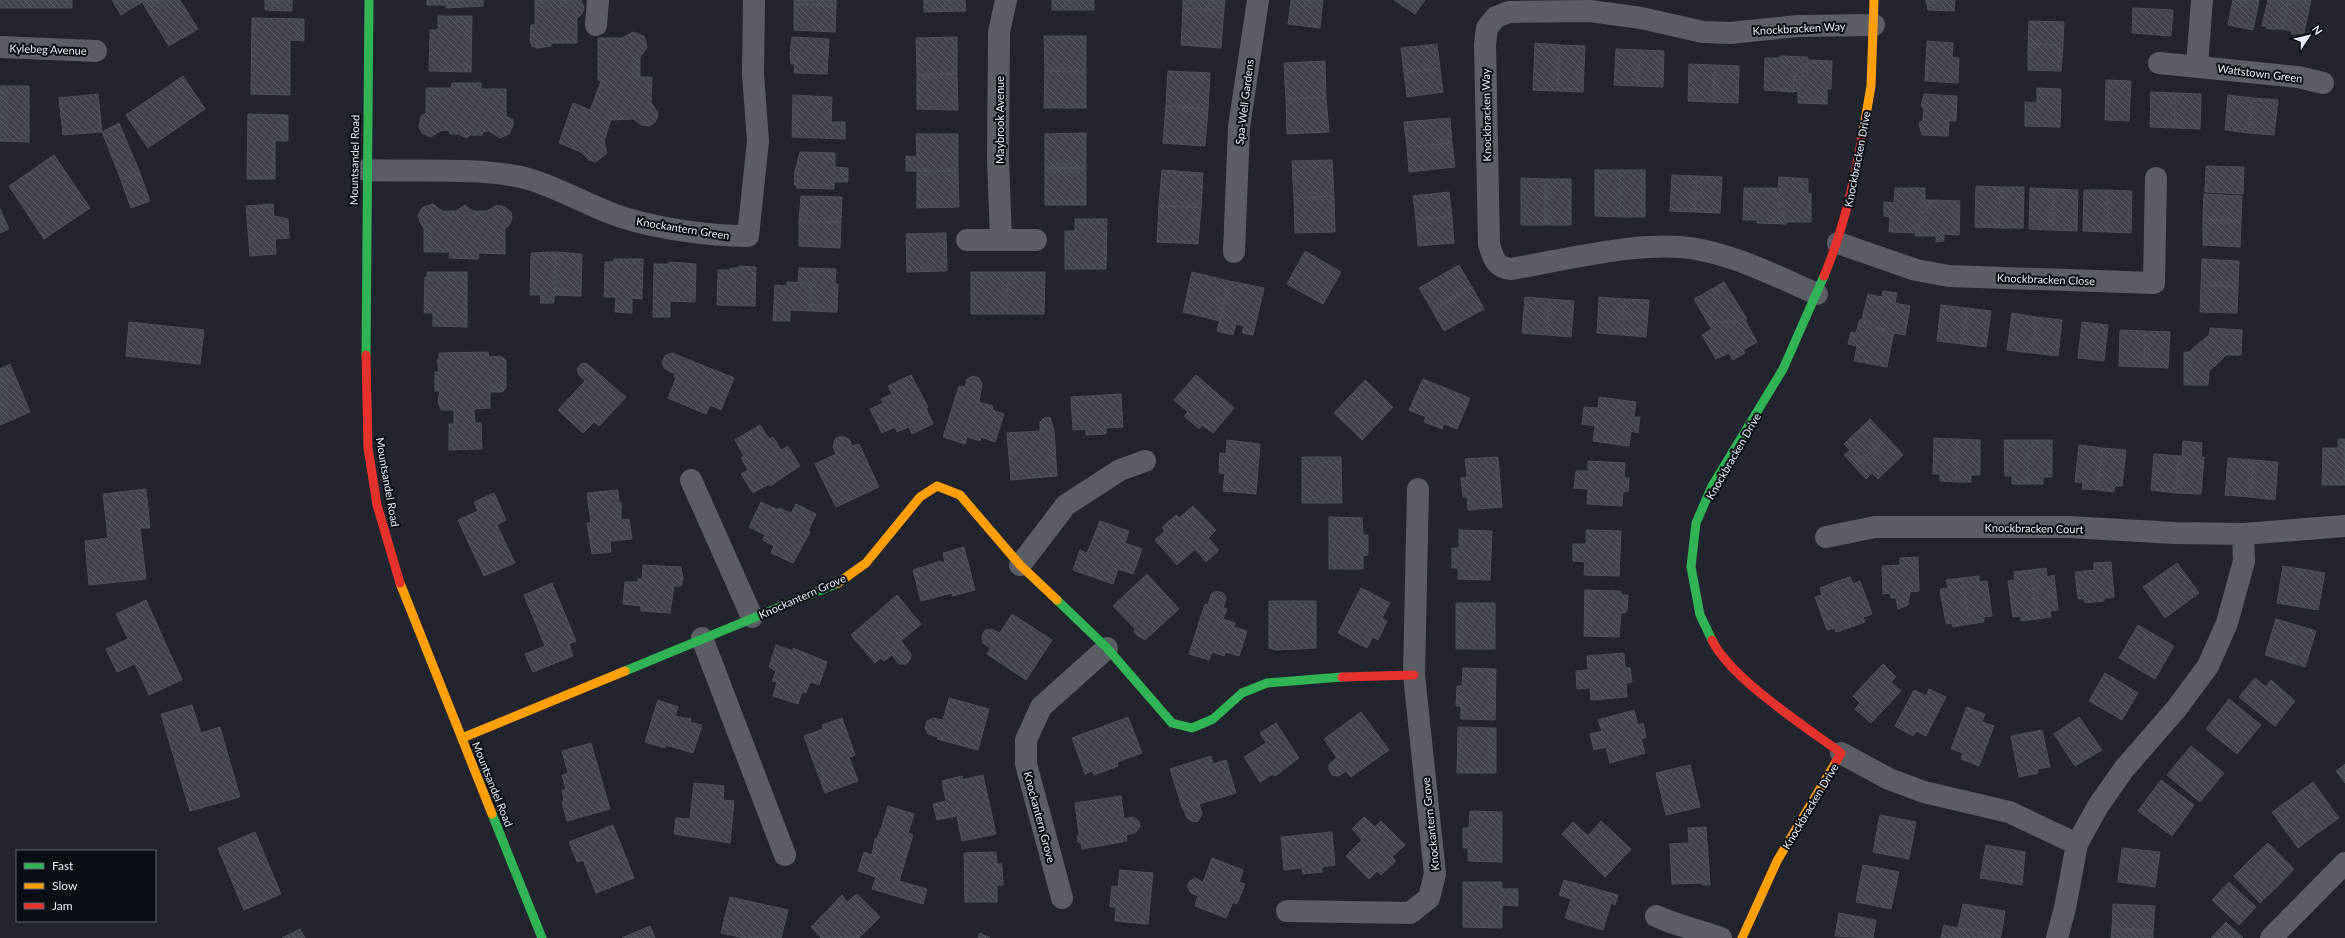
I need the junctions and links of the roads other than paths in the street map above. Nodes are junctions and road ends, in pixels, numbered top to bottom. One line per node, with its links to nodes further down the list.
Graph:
1 (369, 0): 15 (street, Mountsandel Road)
2 (598, 0): 8 (street)
3 (754, 0): 15 (street, Knockantern Green)
4 (1006, 0): 18 (street, Maybrook Avenue)
5 (1258, 0): 21 (street, Spa-Well Gardens)
6 (1874, 0): 9 (street, Knockbracken Drive)
7 (2202, 0): 13 (street)
8 (596, 25)
9 (1874, 25): 20 (street, Knockbracken Drive); 22 (street, Knockbracken Way)
10 (0, 47): 11 (street, Kylebeg Avenue)
11 (96, 50)
12 (2159, 63): 13 (street, Wattstown Green)
13 (2197, 65): 14 (street, Wattstown Green)
14 (2323, 83)
15 (366, 170): 34 (street, Mountsandel Road)
16 (2156, 178): 20 (street, Knockbracken Close)
17 (968, 240): 18 (street)
18 (1001, 240): 19 (street)
19 (1036, 240)
20 (1838, 243): 22 (street, Knockbracken Drive)
21 (1234, 252)
22 (1817, 294): 35 (street, Knockbracken Drive)
23 (1145, 461): 29 (street)
24 (692, 480): 30 (street, Knockantern Grove)
25 (1418, 489): 33 (street, Knockantern Grove)
26 (2345, 526): 27 (street, Knockbracken Court)
27 (2243, 534): 28 (street, Knockbracken Court); 36 (street)
28 (1826, 537)
29 (1020, 565): 30 (street, Knockantern Grove); 32 (street, Knockantern Grove)
30 (752, 617): 31 (street, Knockantern Grove)
31 (702, 638): 34 (street, Knockantern Grove); 37 (street)
32 (1107, 648): 33 (street, Knockantern Grove); 39 (street, Knockantern Grove)
33 (1414, 675): 40 (street, Knockantern Grove)
34 (462, 738): 42 (street, Mountsandel Road)
35 (1841, 754): 36 (street); 44 (street, Knockbracken Drive)
36 (2077, 844): 45 (street)
37 (785, 855)
38 (2345, 863): 46 (street)
39 (1062, 898)
40 (1287, 911)
41 (1656, 916): 43 (street)
42 (542, 938)
43 (1721, 938)
44 (1742, 938)
45 (2057, 938)
46 (2272, 938)

